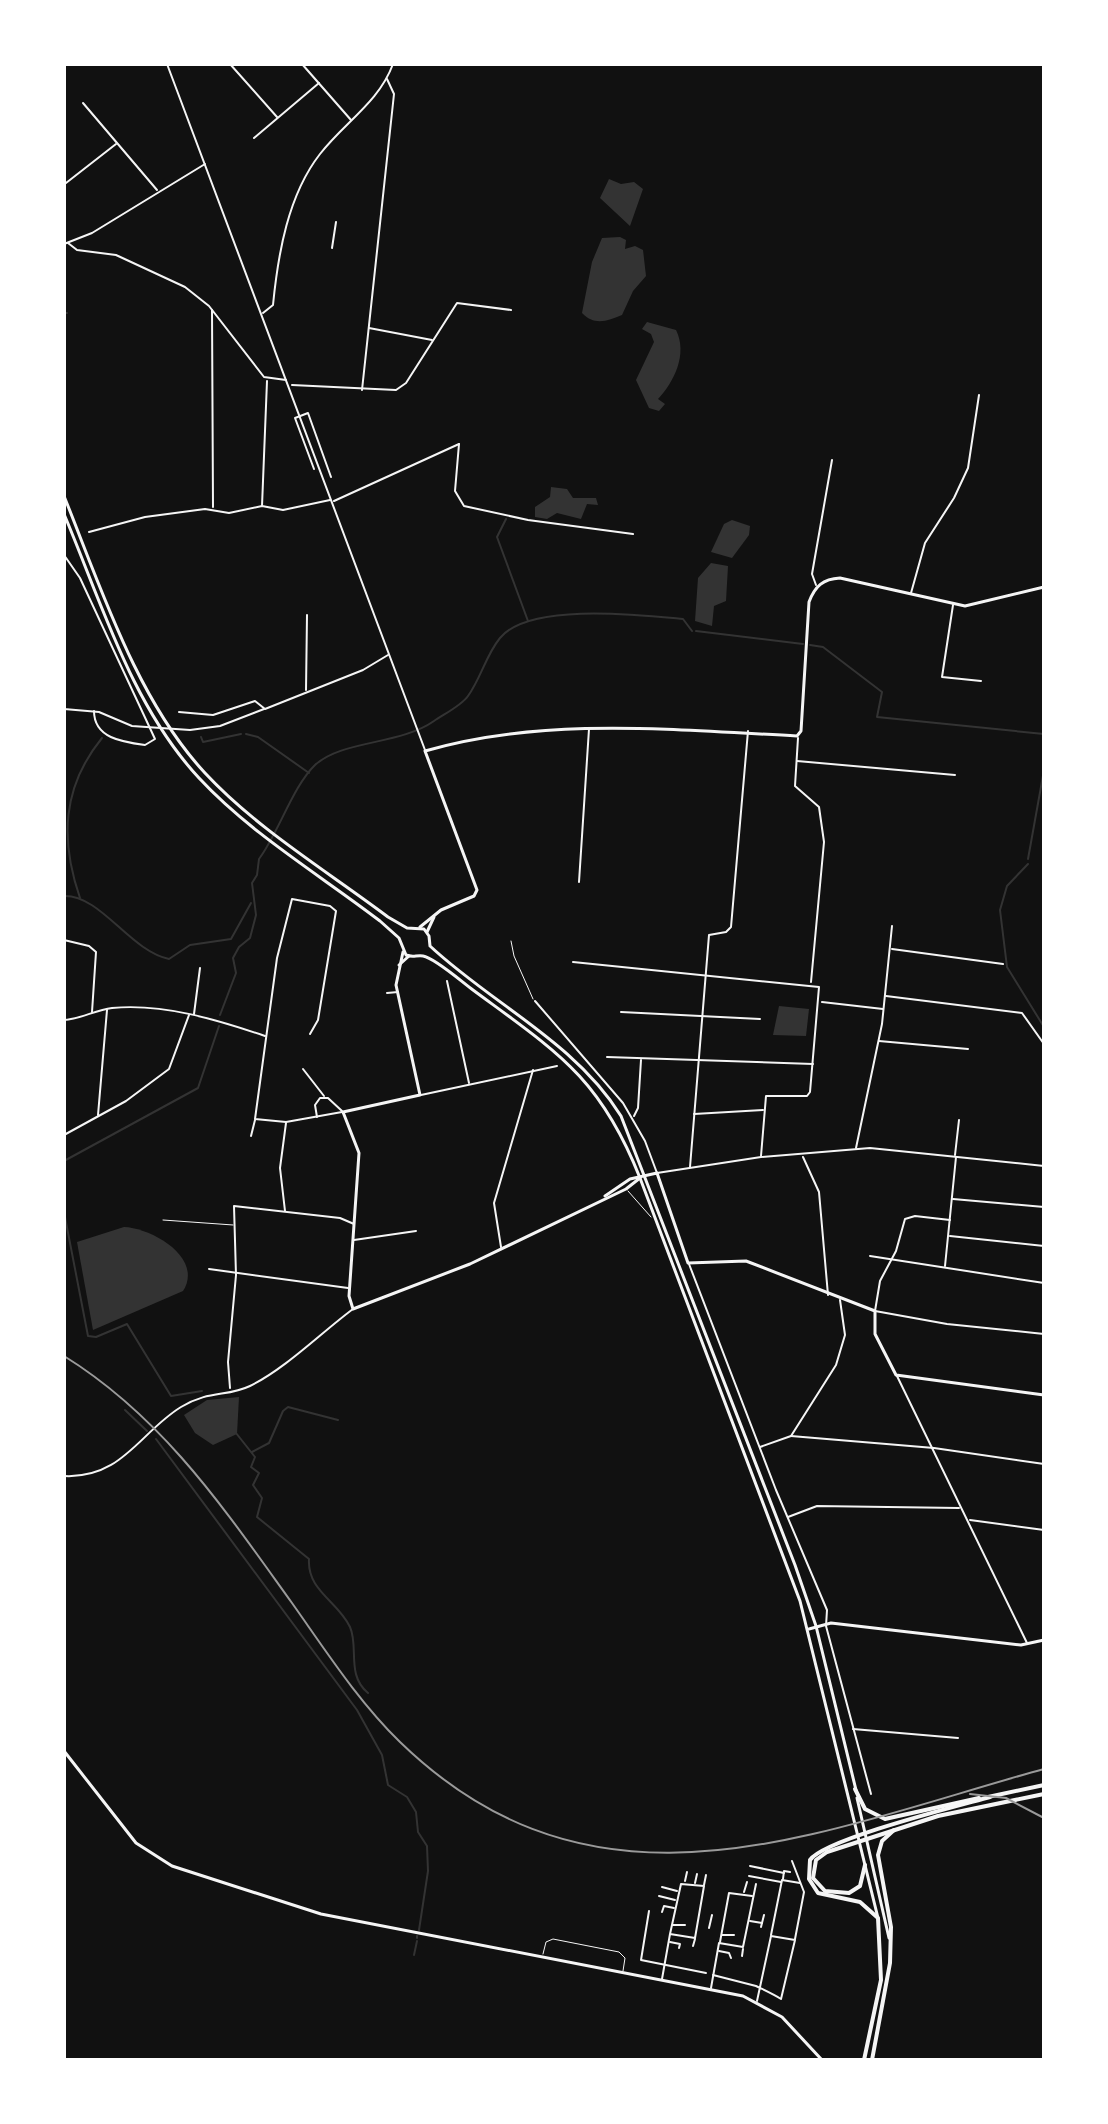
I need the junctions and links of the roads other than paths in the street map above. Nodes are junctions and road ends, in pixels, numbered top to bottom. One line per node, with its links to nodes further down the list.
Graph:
1 (167, 64): 12 (street)
2 (230, 64): 8 (street)
3 (302, 64): 6 (street)
4 (392, 64): 5 (street)
5 (387, 79): 9 (street); 21 (street)
6 (319, 83): 8 (street); 9 (street)
7 (83, 103): 11 (street)
8 (279, 119): 10 (street)
9 (351, 120): 20 (street)
10 (254, 138)
11 (116, 144): 13 (street); 14 (street)
12 (205, 164): 14 (street); 20 (street)
13 (66, 183)
14 (158, 192): 16 (street)
15 (336, 222): 17 (street)
16 (66, 244): 18 (street)
17 (332, 248)
18 (212, 310): 23 (street); 35 (street)
19 (511, 310): 22 (street)
20 (263, 313): 24 (street)
21 (369, 328): 22 (street); 26 (street)
22 (433, 341): 26 (street)
23 (267, 379): 24 (street); 34 (street)
24 (287, 380): 25 (street)
25 (289, 385): 26 (street); 28 (street)
26 (362, 390)
27 (979, 395): 42 (street)
28 (301, 415): 30 (street); 31 (street); 33 (street)
29 (832, 460): 40 (street)
30 (314, 469)
31 (331, 477)
32 (64, 496): 62 (main road)
33 (333, 500): 34 (street); 38 (street); 45 (street)
34 (262, 506): 35 (street)
35 (213, 508): 37 (street)
36 (64, 514): 64 (main road)
37 (89, 532)
38 (633, 534)
39 (64, 555): 50 (street)
40 (817, 586): 42 (main road); 54 (main road)
41 (1044, 587): 43 (main road)
42 (911, 594): 43 (main road)
43 (953, 604): 46 (street)
44 (307, 615): 47 (street)
45 (390, 653): 47 (street); 55 (street)
46 (981, 681)
47 (306, 692): 49 (street)
48 (64, 709): 50 (street)
49 (265, 709): 50 (street); 51 (street)
50 (94, 711)
51 (179, 712)
52 (589, 729): 53 (main road); 55 (main road); 58 (street)
53 (748, 731): 54 (main road); 76 (street)
54 (797, 736): 56 (street)
55 (425, 751): 59 (main road)
56 (797, 761): 57 (street); 78 (street)
57 (955, 775)
58 (579, 882)
59 (435, 915): 61 (main road); 63 (main road)
60 (892, 926): 68 (street)
61 (420, 927): 62 (main road); 63 (main road)
62 (407, 928): 64 (main road)
63 (427, 932): 67 (main road)
64 (399, 938): 69 (main road)
65 (64, 940): 87 (street)
66 (511, 941): 82 (lane)
67 (430, 946): 71 (main road); 125 (main road)
68 (891, 949): 73 (street); 81 (street)
69 (403, 952): 70 (main road); 74 (main road)
70 (409, 956): 71 (main road); 74 (main road)
71 (422, 956): 126 (main road)
72 (573, 962): 76 (street)
73 (1003, 964)
74 (399, 965): 79 (main road)
75 (200, 968): 88 (street)
76 (705, 975): 78 (street); 89 (street)
77 (447, 981): 104 (street)
78 (810, 985): 83 (street)
79 (398, 992): 80 (street); 105 (main road)
80 (387, 993)
81 (886, 995): 85 (street); 95 (street)
82 (535, 1001): 112 (street)
83 (819, 1002): 85 (street); 100 (street)
84 (107, 1009): 87 (street); 88 (street); 110 (street)
85 (884, 1010): 94 (street)
86 (621, 1012): 89 (street)
87 (92, 1013): 91 (street)
88 (191, 1015): 93 (street); 110 (street)
89 (701, 1015): 90 (street); 99 (street)
90 (760, 1019)
91 (64, 1020)
92 (310, 1034): 93 (street)
93 (267, 1037): 113 (street)
94 (879, 1041): 96 (street); 118 (street)
95 (1044, 1044)
96 (968, 1049)
97 (607, 1057): 98 (street)
98 (641, 1060): 99 (street); 112 (street)
99 (697, 1062): 100 (street); 109 (street)
100 (813, 1064): 107 (street)
101 (557, 1066): 103 (street)
102 (303, 1069): 106 (street)
103 (533, 1070): 104 (street); 142 (street)
104 (470, 1085): 105 (street)
105 (420, 1095): 108 (main road)
106 (324, 1098): 108 (street); 111 (street)
107 (764, 1109): 109 (street); 121 (street)
108 (343, 1112): 111 (street); 136 (main road)
109 (693, 1114): 123 (street)
110 (98, 1116): 116 (street)
111 (317, 1117): 115 (street)
112 (633, 1117): 124 (street)
113 (255, 1119): 115 (street); 117 (street)
114 (959, 1120): 120 (street)
115 (286, 1122): 132 (street)
116 (64, 1135)
117 (251, 1136)
118 (856, 1149): 119 (street); 120 (street)
119 (803, 1156): 121 (street); 151 (street)
120 (956, 1156): 122 (street); 129 (street)
121 (761, 1157): 123 (street)
122 (1044, 1166)
123 (690, 1168): 124 (street)
124 (657, 1173): 125 (main road); 145 (main road)
125 (646, 1176): 126 (main road); 169 (main road)
126 (640, 1178): 127 (main road); 128 (main road); 133 (main road)
127 (626, 1181): 128 (lane); 130 (main road)
128 (626, 1189): 130 (main road); 133 (lane)
129 (952, 1198): 131 (street); 135 (street)
130 (601, 1199): 142 (main road)
131 (1044, 1207)
132 (285, 1211): 136 (street); 137 (street)
133 (654, 1217): 170 (main road)
134 (163, 1220): 137 (lane)
135 (950, 1220): 139 (street); 144 (street)
136 (355, 1224): 140 (main road)
137 (233, 1225): 148 (street)
138 (416, 1231): 140 (street)
139 (949, 1236): 141 (street); 146 (street)
140 (354, 1240): 150 (main road)
141 (1044, 1246)
142 (502, 1250): 153 (main road)
143 (870, 1256): 144 (street)
144 (890, 1260): 146 (street); 154 (street)
145 (688, 1263): 151 (main road); 160 (street)
146 (945, 1267): 149 (street)
147 (209, 1269): 148 (street)
148 (236, 1275): 150 (street); 157 (street)
149 (1044, 1283)
150 (349, 1288): 153 (main road)
151 (828, 1295): 152 (main road)
152 (840, 1300): 154 (main road); 159 (street)
153 (353, 1309): 157 (street)
154 (875, 1311): 155 (street); 156 (main road)
155 (1044, 1334)
156 (896, 1375): 158 (main road); 161 (street)
157 (230, 1391): 163 (street)
158 (1044, 1395)
159 (791, 1436): 160 (street); 161 (street)
160 (759, 1447): 165 (street)
161 (934, 1448): 162 (street); 164 (street)
162 (1044, 1464)
163 (64, 1476)
164 (962, 1508): 165 (street); 166 (street)
165 (786, 1517): 168 (street)
166 (968, 1521): 167 (street); 172 (street)
167 (1044, 1530)
168 (827, 1623): 169 (main road); 172 (main road); 173 (street)
169 (816, 1626): 170 (main road); 177 (main road)
170 (809, 1629): 183 (main road)
171 (1044, 1640): 172 (main road)
172 (1028, 1645)
173 (853, 1729): 174 (street); 178 (street)
174 (958, 1738)
175 (64, 1751): 228 (main road)
176 (1044, 1785): 180 (main road)
177 (855, 1789): 180 (main road); 219 (main road)
178 (871, 1794)
179 (1044, 1794): 181 (main road)
180 (990, 1797): 209 (main road)
181 (899, 1827): 183 (main road); 219 (main road)
182 (792, 1861): 196 (street)
183 (865, 1865): 209 (main road)
184 (750, 1866): 187 (street)
185 (687, 1872): 192 (street)
186 (790, 1872): 187 (street)
187 (784, 1873): 191 (street)
188 (697, 1874): 194 (street)
189 (706, 1875): 197 (street)
190 (749, 1876): 191 (street)
191 (782, 1881): 196 (street); 217 (street)
192 (685, 1882): 194 (street); 199 (street)
193 (747, 1882): 200 (street)
194 (695, 1884): 197 (street)
195 (756, 1884): 202 (street)
196 (801, 1884): 220 (street)
197 (704, 1886): 211 (street)
198 (662, 1887): 199 (street)
199 (678, 1891): 203 (street)
200 (744, 1894): 202 (street); 215 (street)
201 (659, 1896): 203 (street)
202 (753, 1896): 210 (street)
203 (676, 1900): 204 (street)
204 (675, 1908): 206 (street); 212 (street)
205 (649, 1911): 230 (street)
206 (662, 1912)
207 (712, 1915): 211 (street)
208 (764, 1915): 210 (street)
209 (878, 1918): 241 (main road)
210 (748, 1921): 224 (street)
211 (698, 1922): 218 (street)
212 (672, 1925): 213 (street); 214 (street)
213 (685, 1925)
214 (670, 1934): 218 (street); 221 (street)
215 (721, 1935): 216 (street); 222 (street)
216 (734, 1935)
217 (771, 1936): 220 (street); 236 (street)
218 (695, 1938): 223 (street)
219 (889, 1938): 242 (main road)
220 (795, 1940): 237 (street)
221 (669, 1942): 225 (street); 230 (street)
222 (719, 1943): 224 (street); 226 (street)
223 (693, 1946)
224 (743, 1947): 227 (street)
225 (679, 1948)
226 (718, 1951): 229 (street); 233 (street)
227 (742, 1956)
228 (542, 1957): 231 (main road); 231 (lane)
229 (731, 1958)
230 (664, 1965): 232 (street); 234 (street)
231 (623, 1972): 234 (main road)
232 (706, 1973)
233 (713, 1975): 235 (street); 236 (street)
234 (662, 1980): 235 (main road)
235 (710, 1989): 238 (main road)
236 (762, 1989): 237 (street); 238 (street)
237 (781, 1999): 239 (street)
238 (756, 2002): 240 (main road)
239 (786, 2002)
240 (822, 2060)
241 (864, 2060)
242 (872, 2060)

